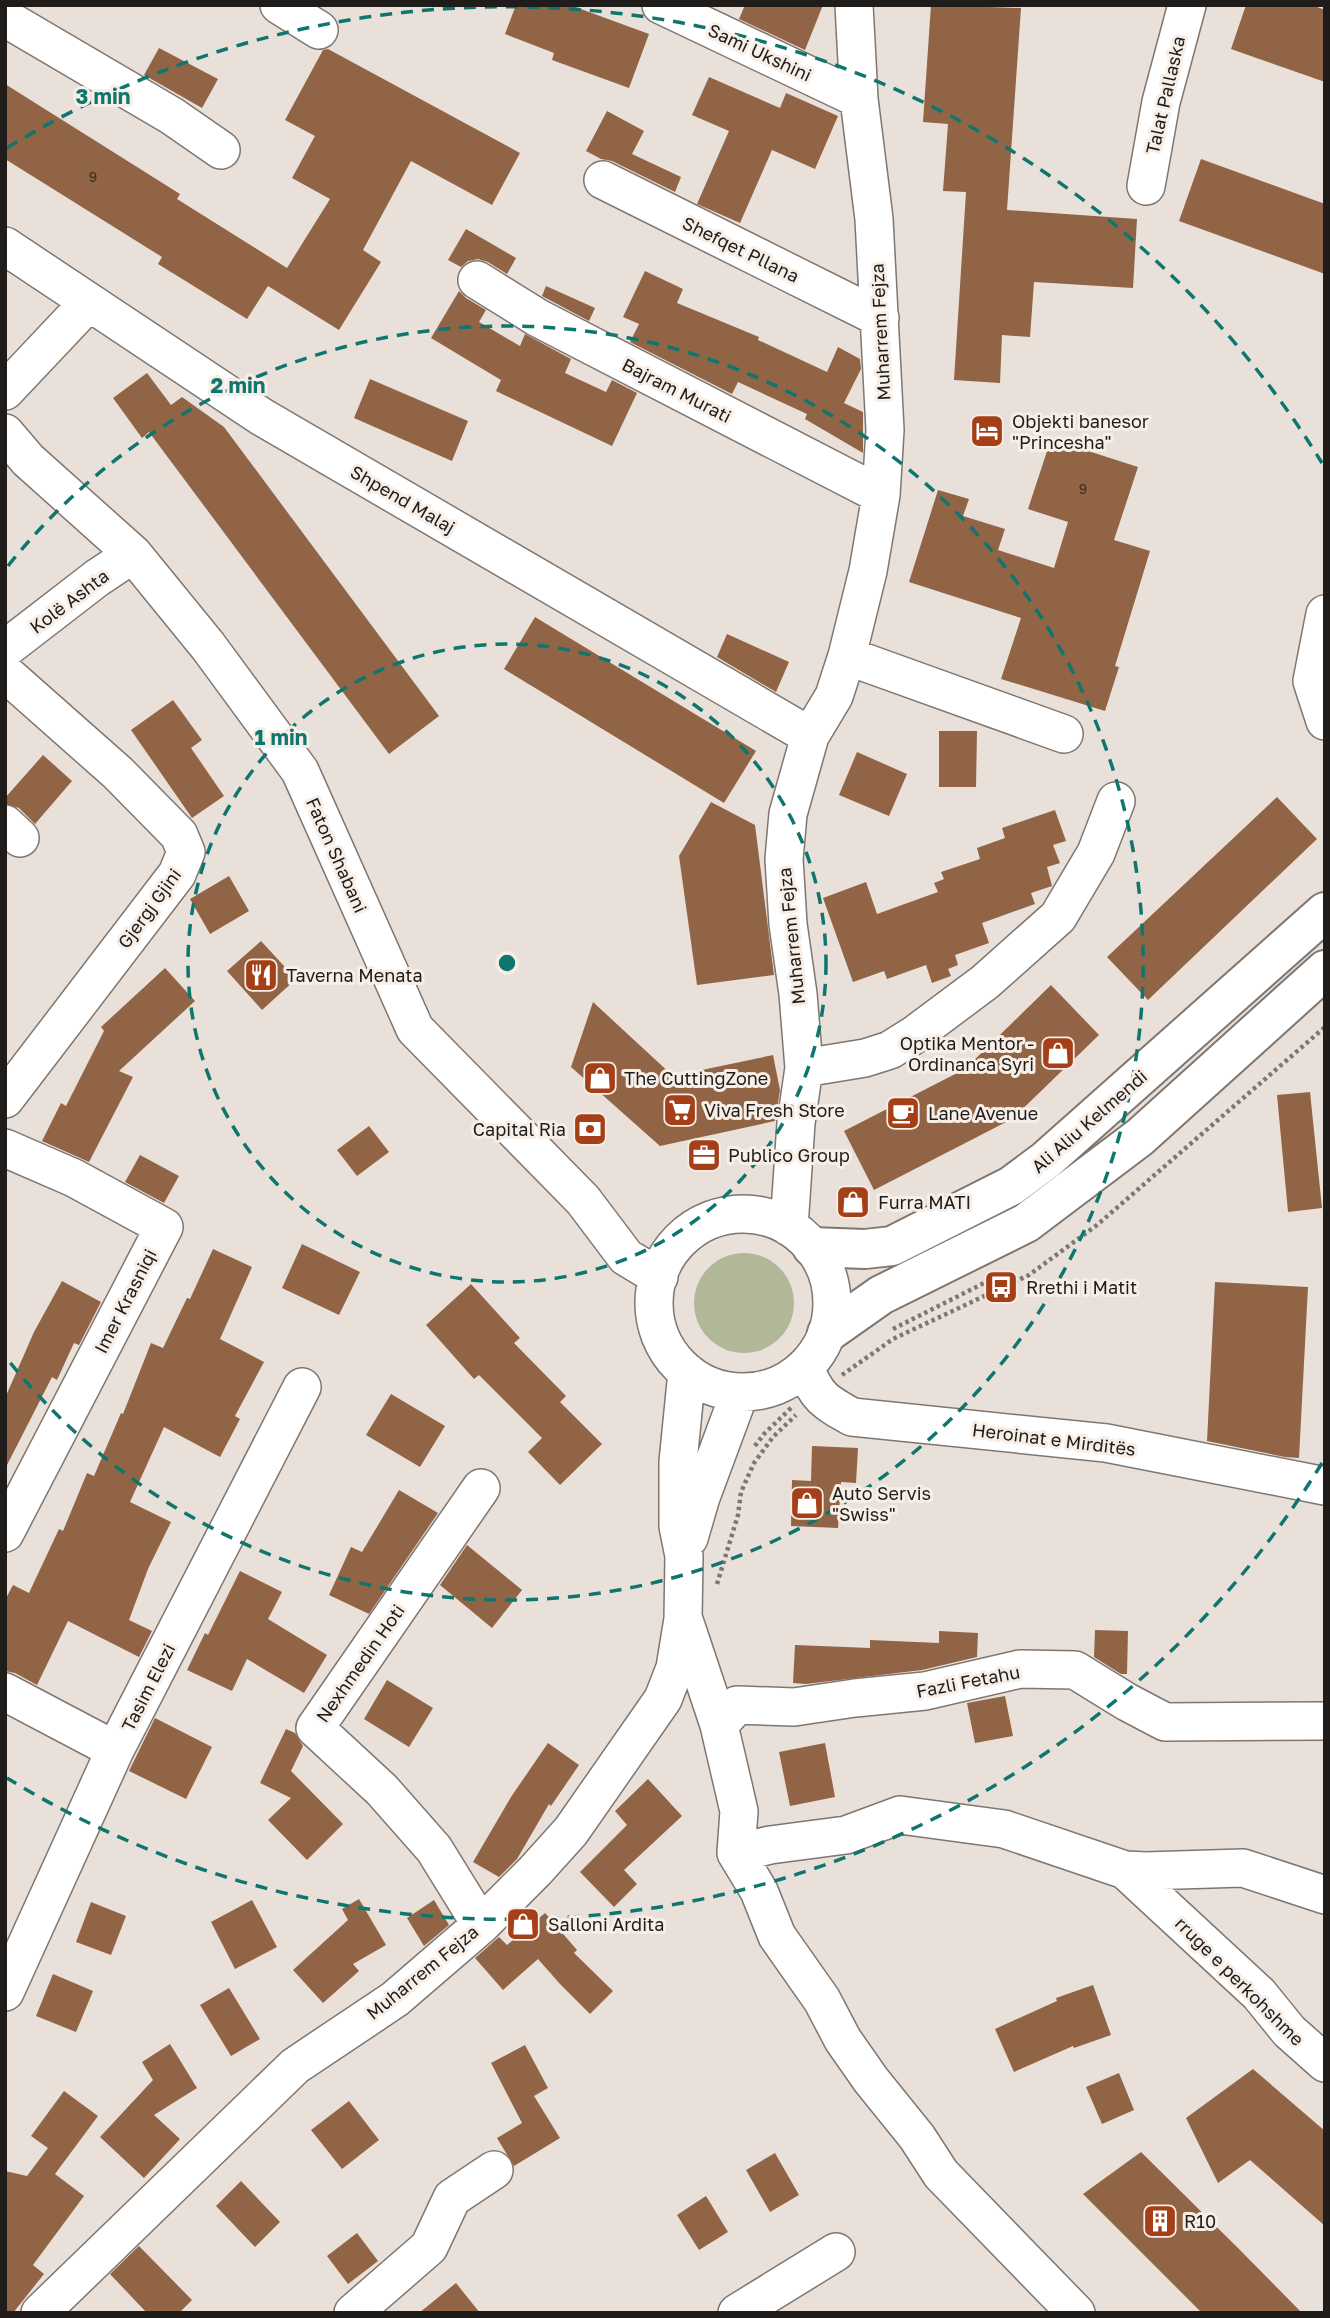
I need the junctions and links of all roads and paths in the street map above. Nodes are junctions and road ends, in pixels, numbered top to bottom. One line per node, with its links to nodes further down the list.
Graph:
1 (279, 5): 6 (street)
2 (661, 5): 7 (street, Sami Ukshini)
3 (854, 5): 7 (street, Muharrem Fejza)
4 (1187, 5): 10 (street, Talat Pallaska)
5 (5, 18): 8 (street)
6 (320, 30)
7 (859, 99): 14 (street, Muharrem Fejza)
8 (221, 150)
9 (603, 180): 14 (street, Shefqet Pllana)
10 (1146, 186)
11 (5, 246): 13 (street, Shpend Malaj)
12 (477, 280): 17 (street, Bajram Murati)
13 (89, 302): 15 (street); 25 (street, Shpend Malaj)
14 (880, 318): 17 (street, Muharrem Fejza)
15 (5, 391)
16 (5, 433): 18 (street, Faton Shabani)
17 (881, 495): 21 (street, Muharrem Fejza)
18 (133, 554): 20 (street, Kolë Ashta); 34 (street, Faton Shabani)
19 (1325, 614): 23 (street)
20 (5, 649)
21 (847, 656): 24 (street); 25 (street, Muharrem Fejza)
22 (5, 673): 31 (street, Gjergj Gjini)
23 (1325, 721)
24 (1064, 734)
25 (810, 736): 30 (street, Muharrem Fejza)
26 (1116, 801): 30 (street)
27 (1325, 912): 33 (main road, Ali Aliu Kelmendi)
28 (1325, 970): 35 (main road)
29 (1325, 1027): 37 (path)
30 (804, 1068): 33 (street, Muharrem Fejza)
31 (5, 1099)
32 (5, 1148): 42 (street, Imer Krasniqi)
33 (800, 1237): 34 (street); 35 (street)
34 (659, 1277): 36 (street)
35 (827, 1333): 37 (street)
36 (687, 1372): 39 (street); 43 (street, Muharrem Fejza)
37 (811, 1380): 39 (street); 40 (street, Heroinat e Mirditës); 44 (path)
38 (302, 1387): 49 (street, Tasim Elezi)
39 (740, 1392): 43 (street, Muharrem Fejza)
40 (1325, 1486)
41 (481, 1488): 53 (street, Nexhmedin Hoti)
42 (5, 1533)
43 (684, 1556): 45 (street, Muharrem Fejza)
44 (715, 1594)
45 (683, 1619): 48 (street); 53 (street, Muharrem Fejza)
46 (5, 1692): 49 (street)
47 (1325, 1721): 48 (street, Fazli Fetahu)
48 (719, 1725): 50 (street)
49 (115, 1750): 54 (street, Tasim Elezi)
50 (736, 1853): 51 (street, rruge e perkohshme); 61 (street)
51 (1125, 1870): 52 (street, rruge e perkohshme); 55 (street, rruge e perkohshme)
52 (1325, 1895)
53 (481, 1925): 58 (street, Muharrem Fejza)
54 (5, 1992)
55 (1325, 2063)
56 (494, 2170): 59 (street)
57 (836, 2252): 60 (street)
58 (40, 2313)
59 (353, 2313)
60 (737, 2313)
61 (1076, 2313)

